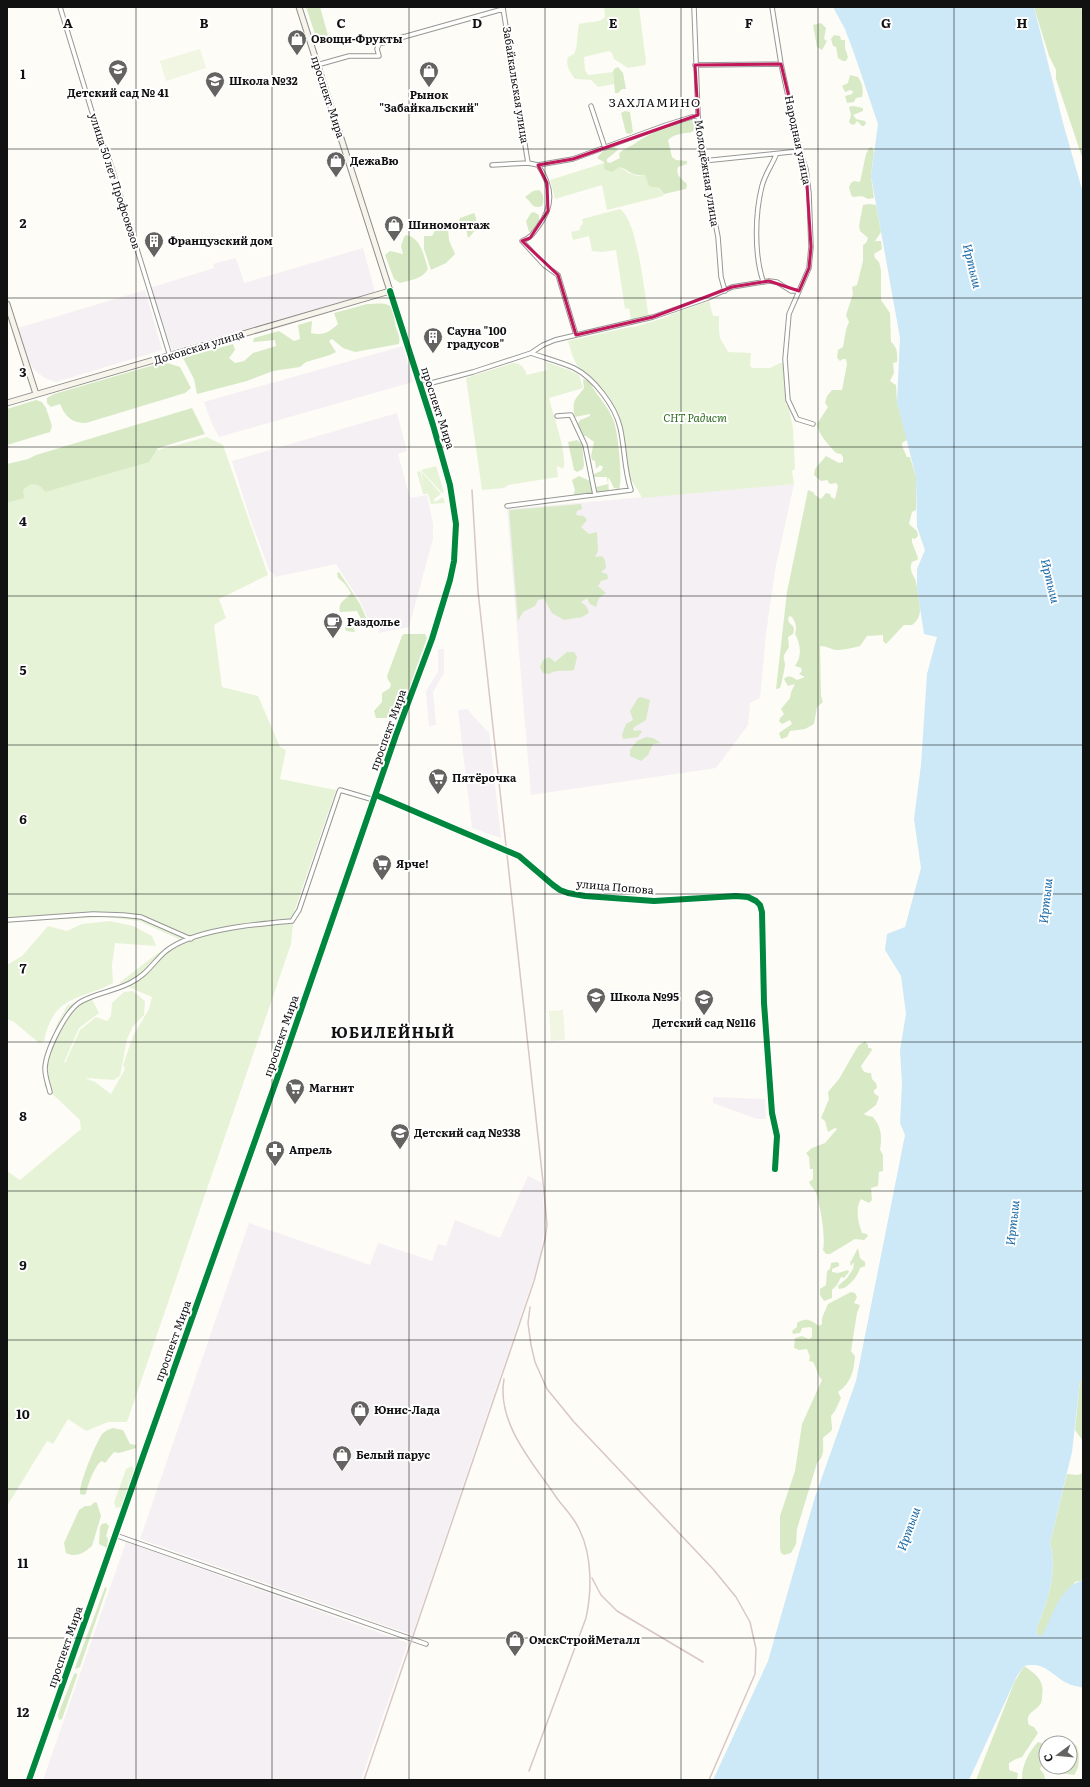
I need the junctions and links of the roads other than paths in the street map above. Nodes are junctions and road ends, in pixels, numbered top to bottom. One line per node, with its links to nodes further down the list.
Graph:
1 (60, 7): 26 (street, улица 50 лет Профсоюзов)
2 (299, 7): 7 (main road, проспект Мира)
3 (694, 7): 8 (street, Молодёжная улица)
4 (772, 7): 6 (street, Народная улица)
5 (503, 8): 7 (street); 15 (street, Забайкальская улица)
6 (781, 64): 8 (street); 12 (street, Народная улица)
7 (317, 65): 19 (main road, проспект Мира)
8 (695, 65): 10 (street, Молодёжная улица)
9 (591, 106): 11 (street)
10 (698, 115): 11 (street); 14 (street, Молодёжная улица)
11 (605, 148): 17 (street)
12 (800, 151): 13 (street); 21 (street, Народная улица)
13 (776, 155): 14 (street); 18 (street)
14 (703, 161): 20 (street, Молодёжная улица)
15 (528, 163): 16 (street); 17 (street)
16 (492, 165)
17 (538, 165): 24 (street)
18 (763, 281): 20 (street); 21 (street)
19 (390, 291): 26 (main road, Доковская улица); 27 (street, проспект Мира)
20 (725, 291): 24 (street)
21 (799, 291): 31 (street, Народная улица)
22 (7, 304): 23 (main road)
23 (9, 316): 28 (main road)
24 (576, 334): 25 (street)
25 (531, 353): 27 (street); 32 (street)
26 (170, 356): 28 (main road, Доковская улица)
27 (420, 386): 34 (street, проспект Мира)
28 (36, 394): 29 (main road, Доковская улица)
29 (7, 403)
30 (557, 416): 32 (street)
31 (813, 424)
32 (595, 495): 33 (street)
33 (507, 506)
34 (375, 798): 36 (street, улица Попова); 38 (street, улица Попова); 39 (street, проспект Мира)
35 (7, 920): 36 (street)
36 (191, 938): 37 (street)
37 (50, 1092)
38 (775, 1169)
39 (115, 1535): 40 (street); 41 (street, проспект Мира)
40 (426, 1644)
41 (30, 1780)

